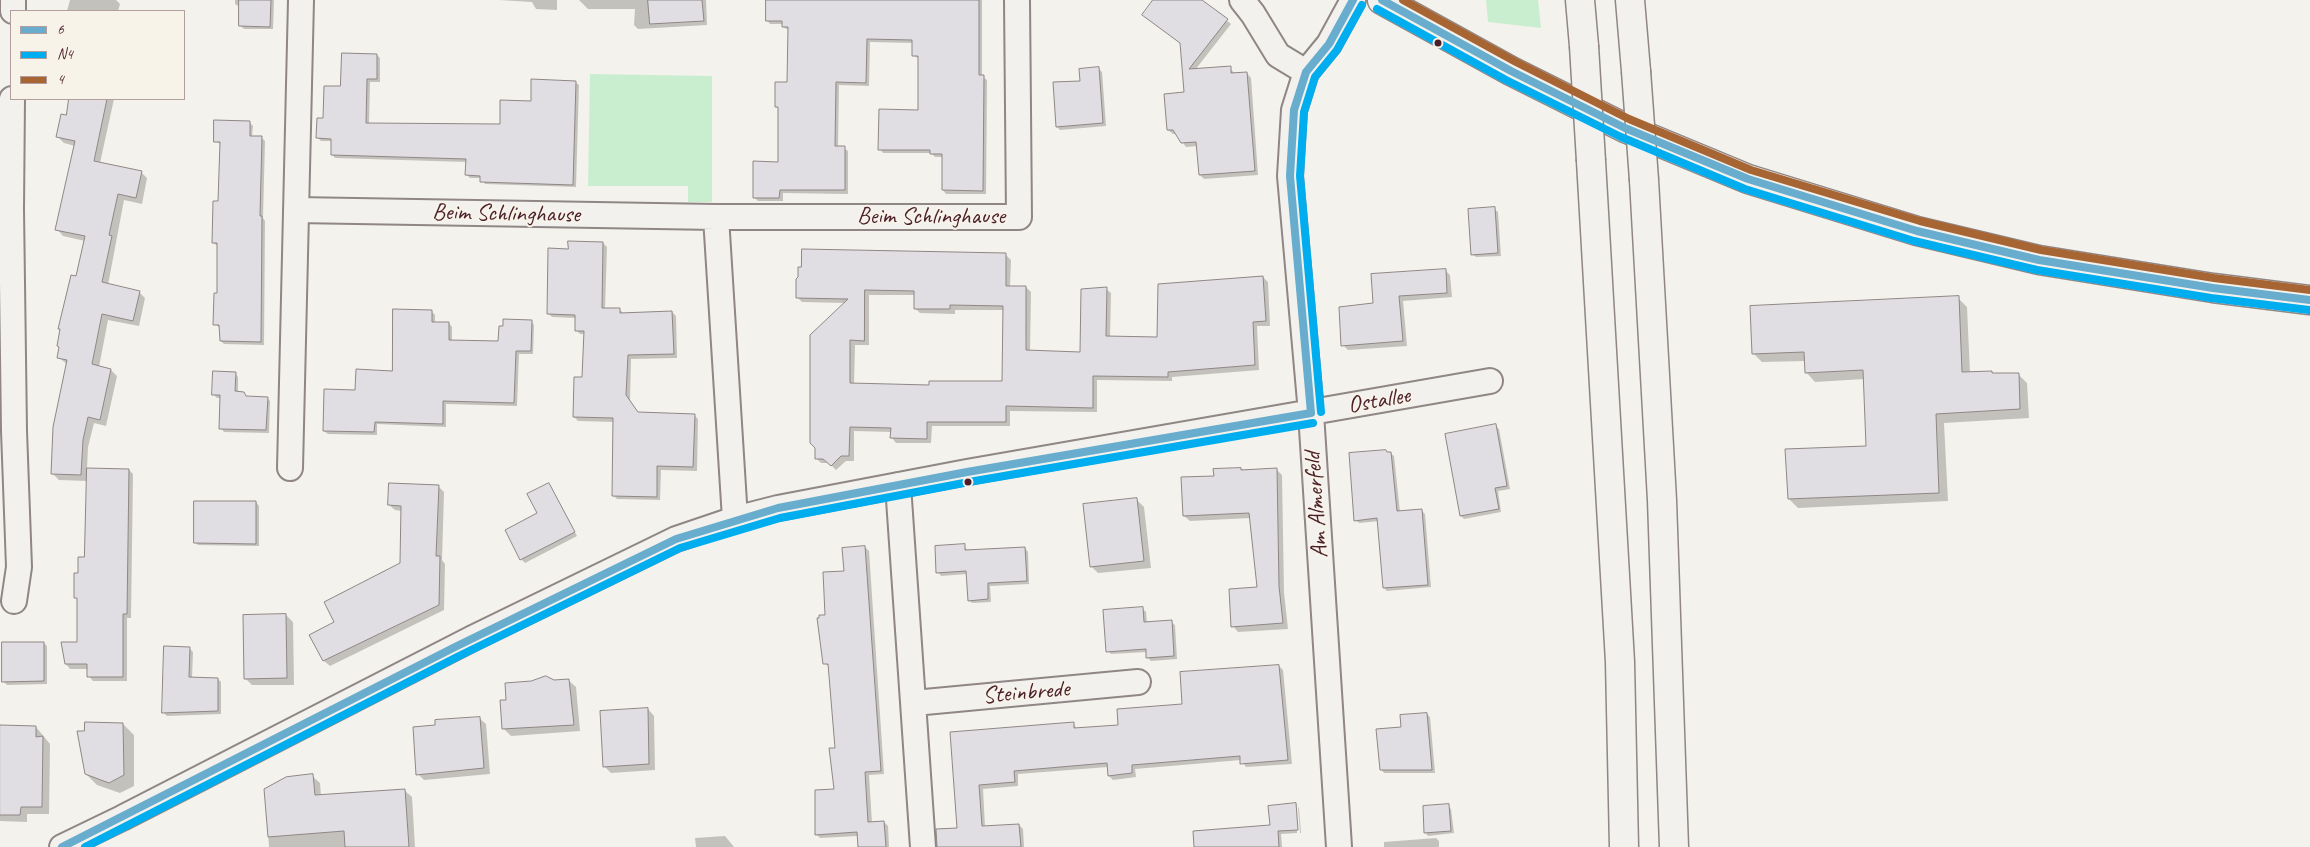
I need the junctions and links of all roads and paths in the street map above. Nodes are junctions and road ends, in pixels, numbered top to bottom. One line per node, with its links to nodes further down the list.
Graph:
1 (300, 0): 11 (street)
2 (1017, 0): 12 (street, Beim Schlinghause)
3 (1242, 0): 8 (street)
4 (1353, 0): 8 (street, Am Almerfeld)
5 (1382, 0): 13 (main road)
6 (1580, 0): 25 (main road, bridge)
7 (1630, 0): 26 (main road, bridge)
8 (1306, 72): 15 (street, Am Almerfeld)
9 (12, 100): 10 (street)
10 (5, 208): 19 (street)
11 (296, 210): 12 (street, Beim Schlinghause); 16 (street)
12 (716, 217): 18 (street)
13 (2310, 300)
14 (1490, 381): 15 (street, Ostallee)
15 (1311, 413): 17 (street, Ostallee); 24 (street, Am Almerfeld)
16 (290, 468)
17 (898, 485): 18 (street, Ostallee); 21 (street)
18 (735, 519): 22 (street, Ostallee)
19 (14, 601)
20 (1138, 682): 21 (street, Steinbrede)
21 (914, 703): 23 (street)
22 (62, 847)
23 (923, 847)
24 (1339, 847)
25 (1624, 847)
26 (1674, 847)

